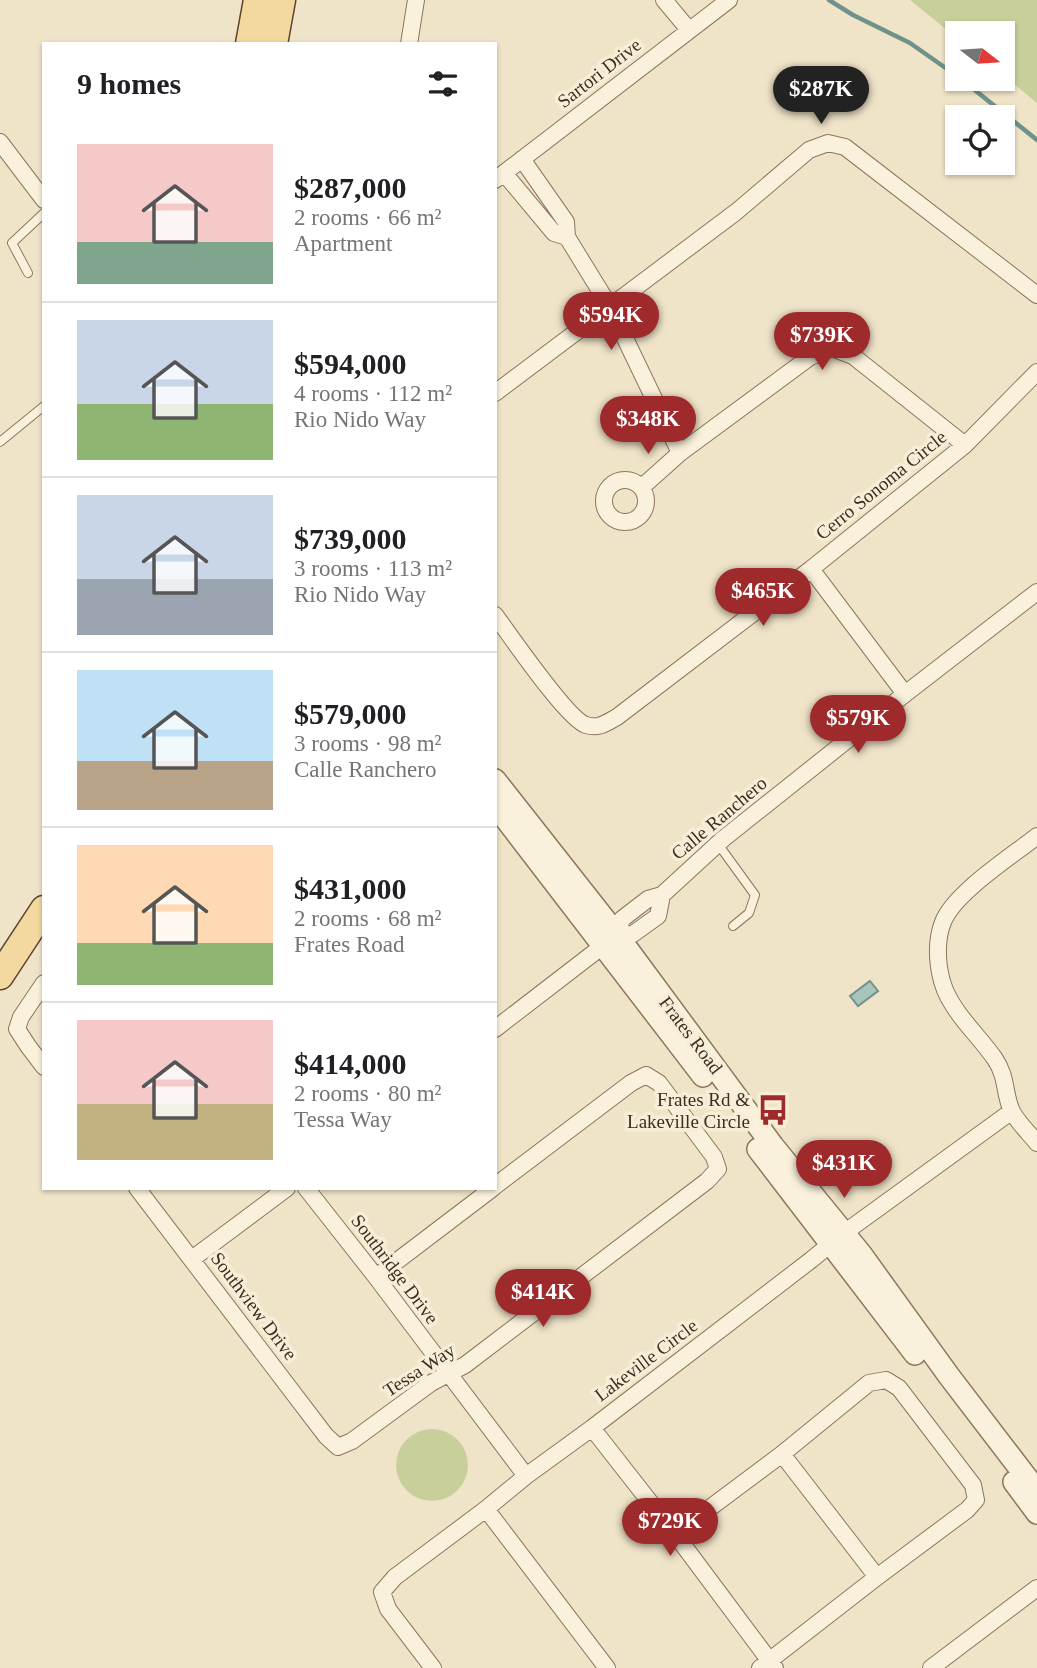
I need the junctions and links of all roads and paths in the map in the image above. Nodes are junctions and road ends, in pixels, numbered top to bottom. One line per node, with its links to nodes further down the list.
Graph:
1 (257, 0): 7 (main road)
2 (282, 0): 8 (main road)
3 (416, 0): 9 (street)
4 (664, 0): 6 (street)
5 (729, 0): 6 (street, Sartori Drive)
6 (689, 30): 11 (street, Sartori Drive)
7 (249, 42)
8 (274, 42)
9 (409, 42)
10 (0, 142): 13 (street)
11 (522, 159): 12 (street, Sartori Drive); 15 (street)
12 (500, 177): 15 (street)
13 (42, 197)
14 (42, 215): 16 (lane)
15 (567, 237): 18 (street)
16 (28, 273)
17 (1037, 295): 18 (street)
18 (610, 307): 20 (street); 24 (street)
19 (1037, 372): 23 (street, Cerro Sonoma Circle)
20 (497, 392)
21 (42, 408): 22 (lane)
22 (0, 442)
23 (965, 445): 24 (street); 26 (street, Cerro Sonoma Circle)
24 (680, 453): 25 (street)
25 (642, 487)
26 (811, 569): 28 (street, Cerro Sonoma Circle); 29 (street)
27 (1037, 592): 29 (street, Calle Ranchero)
28 (497, 618)
29 (905, 694): 33 (street, Calle Ranchero)
30 (497, 783): 36 (street, Frates Road)
31 (497, 807): 36 (street, Frates Road)
32 (1037, 836): 41 (street)
33 (718, 845): 35 (lane); 36 (street, Calle Ranchero)
34 (42, 912): 37 (main road)
35 (733, 926)
36 (611, 941): 39 (street); 48 (street, Frates Road)
37 (0, 976)
38 (42, 986): 40 (street)
39 (497, 1027)
40 (42, 1064)
41 (1012, 1111): 42 (street); 48 (street, Lakeville Circle)
42 (1037, 1143)
43 (497, 1185): 51 (street, Tessa Way)
44 (139, 1190): 49 (street, Southview Drive)
45 (284, 1190): 49 (street)
46 (308, 1190): 50 (street, Southridge Drive)
47 (490, 1190): 50 (street)
48 (837, 1238): 52 (street, Lakeville Circle); 56 (street, Frates Road); 58 (street, Frates Road)
49 (192, 1259): 53 (street, Southview Drive)
50 (376, 1277): 51 (street, Southridge Drive)
51 (447, 1373): 53 (street, Tessa Way); 55 (street, Southridge Drive)
52 (592, 1428): 55 (street, Lakeville Circle); 59 (street)
53 (338, 1447)
54 (782, 1454): 59 (street); 60 (street); 60 (street)
55 (526, 1476): 57 (street, Lakeville Circle)
56 (1037, 1491)
57 (486, 1509): 63 (street, Lakeville Circle); 64 (street)
58 (1037, 1513)
59 (675, 1534): 62 (street)
60 (877, 1577): 62 (street)
61 (1037, 1588): 65 (street)
62 (768, 1666)
63 (433, 1668)
64 (607, 1668)
65 (931, 1668)

